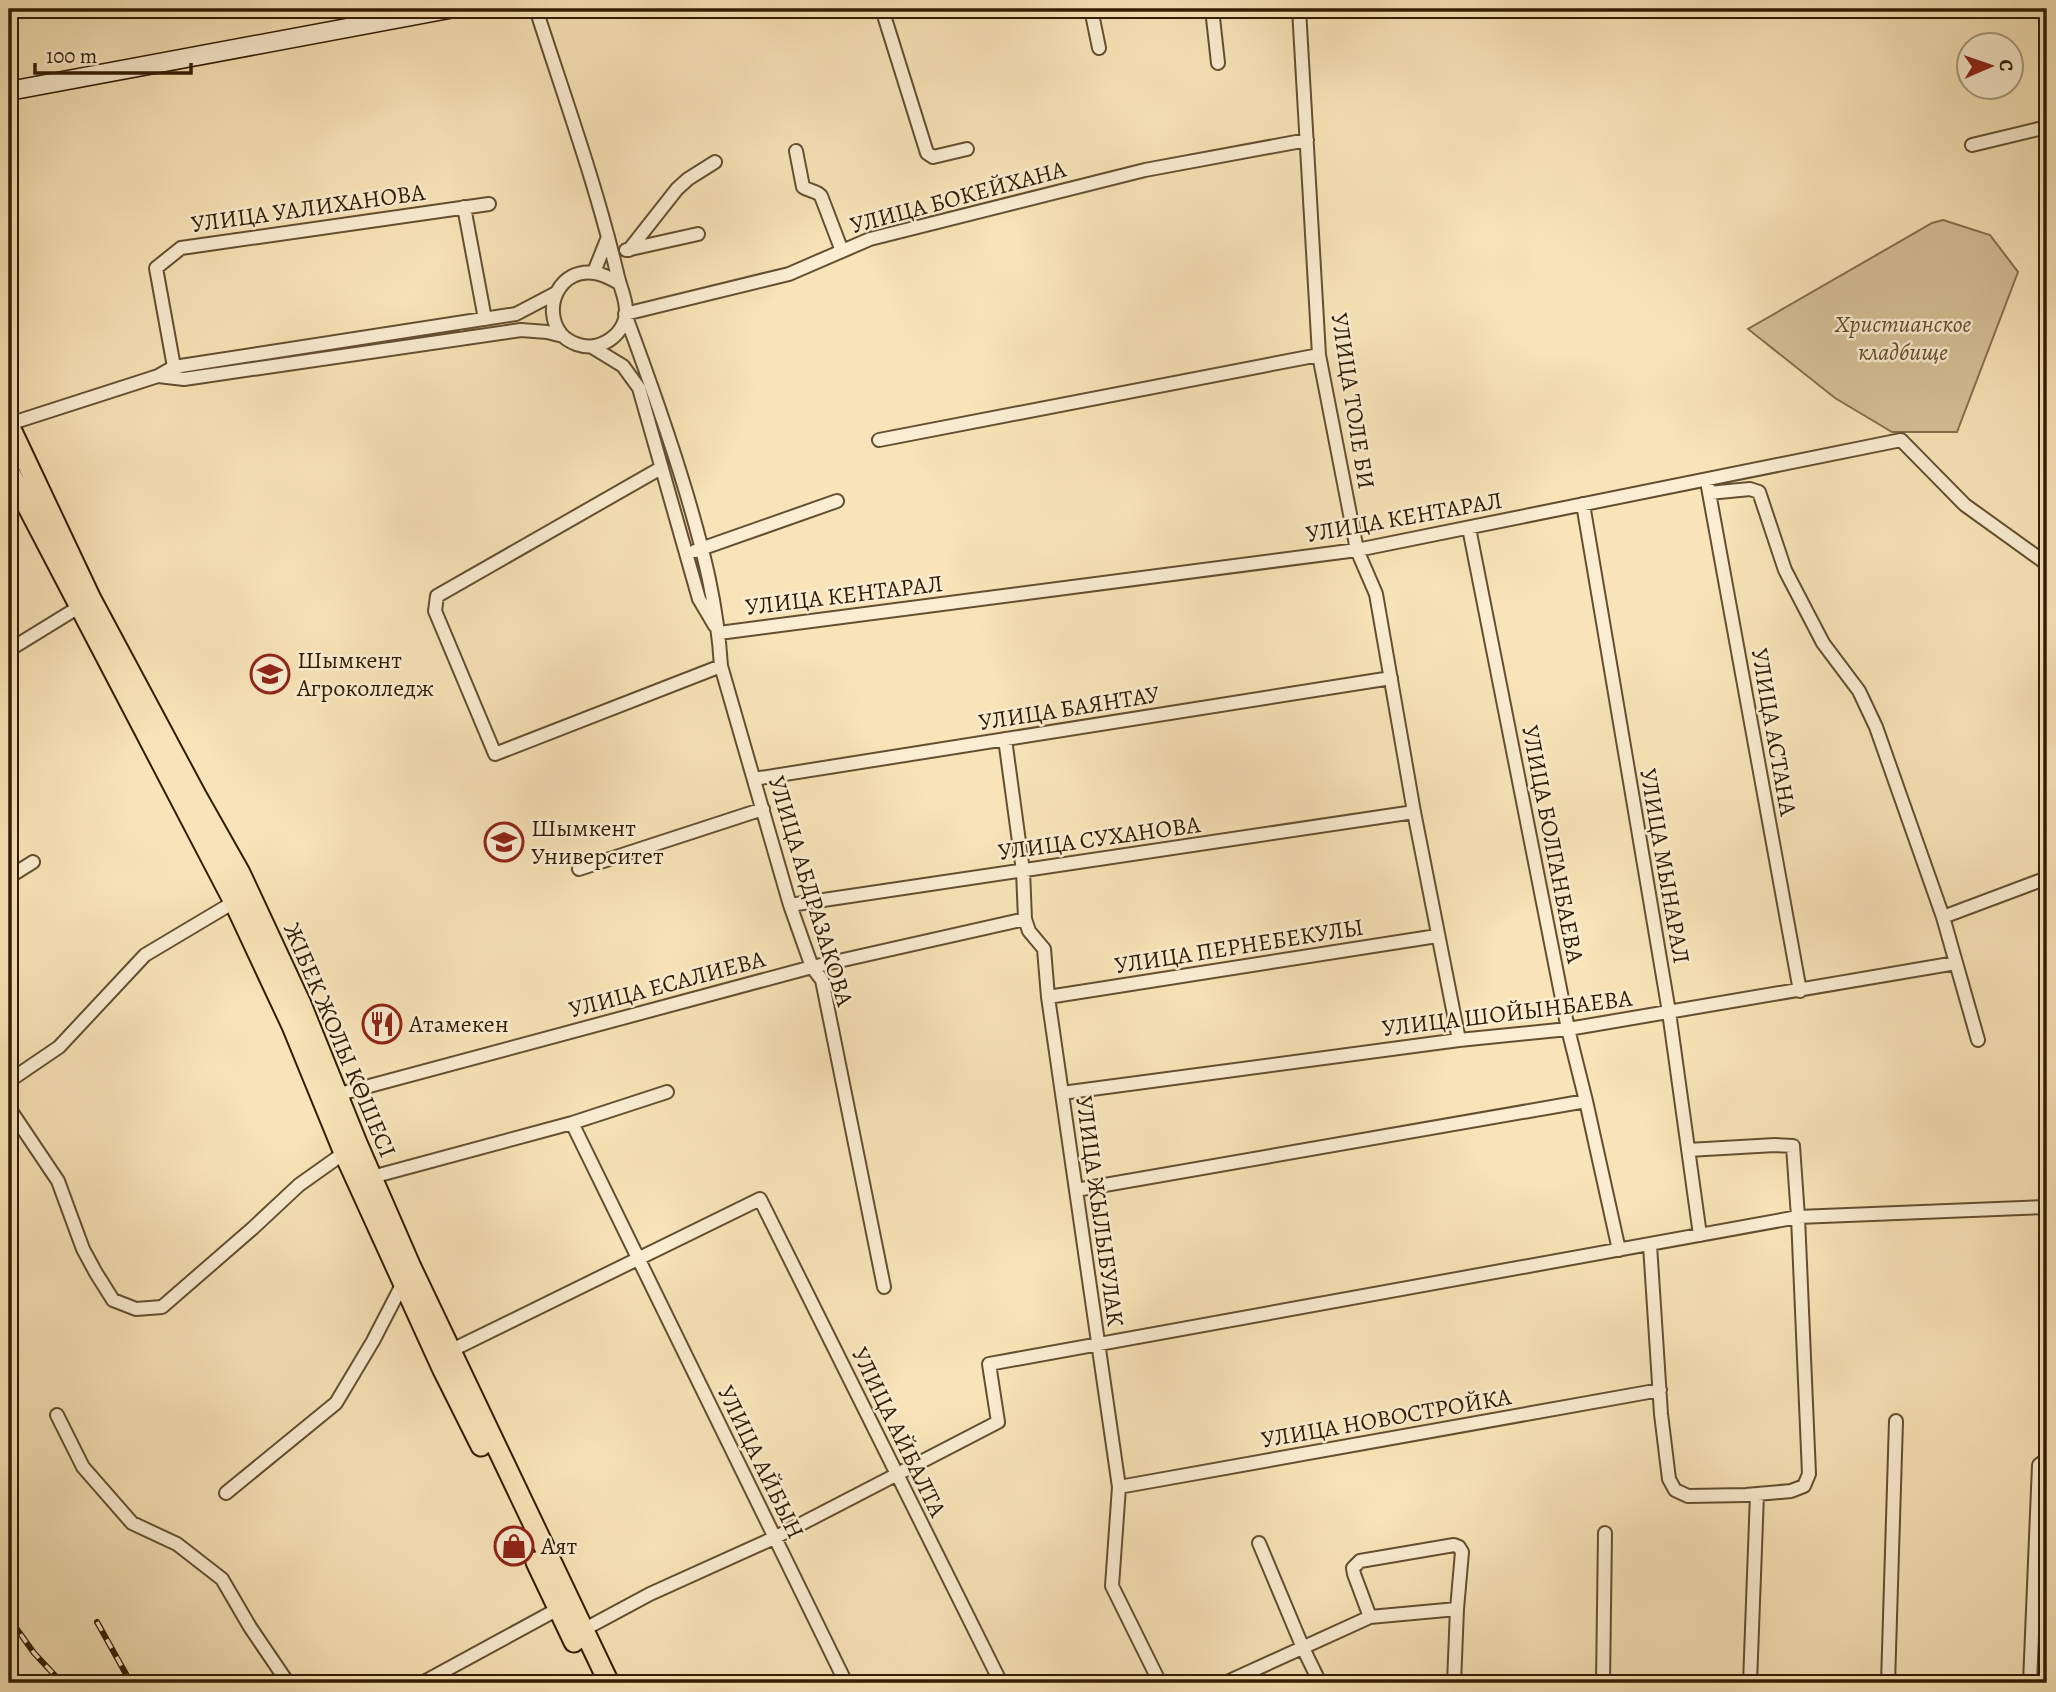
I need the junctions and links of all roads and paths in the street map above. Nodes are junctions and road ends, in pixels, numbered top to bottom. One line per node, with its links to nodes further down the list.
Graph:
1 (449, 9): 9 (main road)
2 (536, 9): 19 (street)
3 (882, 9): 13 (street)
4 (1091, 9): 7 (street)
5 (1212, 9): 8 (street)
6 (1299, 9): 11 (street, УЛИЦА ТОЛЕ БИ)
7 (1099, 48)
8 (1218, 63)
9 (9, 91)
10 (2047, 127): 12 (street)
11 (1307, 140): 21 (street, УЛИЦА БОКЕЙХАНА); 30 (street, УЛИЦА ТОЛЕ БИ)
12 (1972, 145)
13 (967, 149)
14 (796, 151): 21 (street)
15 (715, 162): 20 (street)
16 (489, 204): 17 (street, УЛИЦА УАЛИХАНОВА)
17 (464, 207): 27 (street); 31 (street, УЛИЦА УАЛИХАНОВА)
18 (698, 234): 20 (street)
19 (608, 236): 22 (street); 23 (street)
20 (629, 250): 22 (street)
21 (842, 251): 26 (street, УЛИЦА БОКЕЙХАНА)
22 (612, 254): 24 (street)
23 (594, 272): 24 (street); 25 (street)
24 (619, 283): 26 (street)
25 (555, 293): 27 (street); 28 (street)
26 (625, 314): 29 (street); 42 (street, УЛИЦА АБДРАЗАКОВА)
27 (485, 318): 31 (street)
28 (563, 336): 29 (street); 32 (street)
29 (592, 347): 35 (street, УЛИЦА АБДРАЗАКОВА)
30 (1319, 355): 34 (street); 43 (street, УЛИЦА ТОЛЕ БИ)
31 (174, 366): 32 (street)
32 (158, 376): 33 (street)
33 (9, 425): 76 (main road, ЖІБЕК ЖОЛЫ КӨШЕСІ)
34 (880, 440)
35 (662, 468): 44 (street, УЛИЦА АБДРАЗАКОВА); 49 (street)
36 (9, 471): 46 (main road, ЖІБЕК ЖОЛЫ КӨШЕСІ)
37 (1707, 479): 38 (street, УЛИЦА АСТАНА); 40 (street, УЛИЦА КЕНТАРАЛ); 45 (street, УЛИЦА КЕНТАРАЛ)
38 (1709, 494): 62 (street); 67 (street, УЛИЦА АСТАНА)
39 (837, 502): 42 (street)
40 (1583, 504): 41 (street, УЛИЦА КЕНТАРАЛ); 69 (street, УЛИЦА МЫНАРАЛ)
41 (1469, 528): 43 (street, УЛИЦА КЕНТАРАЛ); 70 (street, УЛИЦА БОЛГАНБАЕВА)
42 (702, 549): 44 (street); 47 (street, УЛИЦА АБДРАЗАКОВА)
43 (1357, 550): 47 (street, УЛИЦА КЕНТАРАЛ); 50 (street, УЛИЦА ТОЛЕ БИ)
44 (686, 554): 47 (street, УЛИЦА АБДРАЗАКОВА)
45 (2047, 564)
46 (79, 607): 48 (street); 60 (main road, ЖІБЕК ЖОЛЫ КӨШЕСІ)
47 (719, 633): 49 (street, УЛИЦА АБДРАЗАКОВА)
48 (9, 650)
49 (721, 666): 52 (street, УЛИЦА АБДРАЗАКОВА)
50 (1391, 678): 51 (street, УЛИЦА БАЯНТАУ); 54 (street, УЛИЦА ТОЛЕ БИ)
51 (1005, 739): 52 (street, УЛИЦА БАЯНТАУ); 57 (street, УЛИЦА ЖЫЛЫБУЛАК)
52 (754, 779): 53 (street, УЛИЦА АБДРАЗАКОВА)
53 (763, 809): 56 (street); 61 (street, УЛИЦА АБДРАЗАКОВА)
54 (1413, 813): 57 (street, УЛИЦА СУХАНОВА); 64 (street, УЛИЦА ТОЛЕ БИ)
55 (33, 862): 58 (street)
56 (579, 869)
57 (1023, 871): 61 (street, УЛИЦА СУХАНОВА); 63 (street, УЛИЦА ЖЫЛЫБУЛАК)
58 (9, 877)
59 (2047, 877): 62 (street)
60 (234, 902): 73 (street); 76 (main road, ЖІБЕК ЖОЛЫ КӨШЕСІ)
61 (790, 905): 66 (street, УЛИЦА АБДРАЗАКОВА)
62 (1943, 917): 65 (street)
63 (1025, 919): 66 (street, УЛИЦА ЕСАЛИЕВА); 68 (street, УЛИЦА ЖЫЛЫБУЛАК)
64 (1437, 936): 68 (street, УЛИЦА ПЕРНЕБЕКУЛЫ); 71 (street, УЛИЦА ТОЛЕ БИ)
65 (1956, 963): 67 (street, УЛИЦА ШОЙЫНБАЕВА); 72 (street)
66 (812, 967): 76 (street, УЛИЦА ЕСАЛИЕВА); 91 (street, УЛИЦА АБДРАЗАКОВА)
67 (1800, 991): 69 (street, УЛИЦА ШОЙЫНБАЕВА)
68 (1048, 997): 75 (street, УЛИЦА ЖЫЛЫБУЛАК)
69 (1669, 1012): 70 (street, УЛИЦА ШОЙЫНБАЕВА); 80 (street, УЛИЦА МЫНАРАЛ)
70 (1568, 1029): 71 (street, УЛИЦА ШОЙЫНБАЕВА); 77 (street, УЛИЦА БОЛГАНБАЕВА)
71 (1459, 1040): 75 (street, УЛИЦА ШОЙЫНБАЕВА)
72 (1978, 1040)
73 (9, 1081)
74 (667, 1092): 79 (street)
75 (1062, 1093): 83 (street, УЛИЦА ЖЫЛЫБУЛАК)
76 (330, 1097): 81 (main road, ЖІБЕК ЖОЛЫ КӨШЕСІ); 82 (main road, ЖІБЕК ЖОЛЫ КӨШЕСІ)
77 (1587, 1101): 83 (street); 88 (street, УЛИЦА БОЛГАНБАЕВА)
78 (9, 1108): 81 (street)
79 (572, 1123): 82 (street); 89 (street, УЛИЦА АЙБЫН)
80 (1688, 1150): 85 (street); 86 (street, УЛИЦА МЫНАРАЛ)
81 (344, 1153): 90 (main road, ЖІБЕК ЖОЛЫ КӨШЕСІ)
82 (372, 1177): 93 (main road, ЖІБЕК ЖОЛЫ КӨШЕСІ)
83 (1076, 1190): 92 (street, УЛИЦА ЖЫЛЫБУЛАК)
84 (2047, 1207): 85 (street)
85 (1798, 1217): 86 (street); 101 (street)
86 (1700, 1235): 87 (street)
87 (1650, 1245): 88 (street); 94 (street)
88 (1619, 1250): 92 (street)
89 (639, 1258): 93 (street); 98 (street, УЛИЦА АЙБАЛТА); 103 (street, УЛИЦА АЙБЫН)
90 (403, 1283): 100 (street); 105 (main road, ЖІБЕК ЖОЛЫ КӨШЕСІ)
91 (884, 1287)
92 (1098, 1346): 98 (street); 99 (street, УЛИЦА ЖЫЛЫБУЛАК)
93 (450, 1352): 108 (main road, ЖІБЕК ЖОЛЫ КӨШЕСІ)
94 (1660, 1390): 99 (street, УЛИЦА НОВОСТРОЙКА); 101 (street)
95 (57, 1415): 110 (street)
96 (1896, 1421): 122 (street)
97 (2047, 1459): 123 (street)
98 (897, 1475): 103 (street); 115 (street, УЛИЦА АЙБАЛТА)
99 (1119, 1487): 116 (street, УЛИЦА ЖЫЛЫБУЛАК)
100 (226, 1493)
101 (1757, 1494): 121 (street)
102 (1605, 1533): 120 (street)
103 (774, 1538): 108 (street); 114 (street, УЛИЦА АЙБЫН)
104 (1259, 1543): 109 (street)
105 (558, 1609): 111 (street); 112 (main road, ЖІБЕК ЖОЛЫ КӨШЕСІ)
106 (1458, 1609): 107 (street); 107 (street); 119 (street)
107 (1370, 1617): 109 (street)
108 (583, 1629): 113 (main road, ЖІБЕК ЖОЛЫ КӨШЕСІ)
109 (1303, 1648): 117 (street); 118 (street)
110 (288, 1683)
111 (422, 1683)
112 (594, 1683)
113 (609, 1683)
114 (846, 1683)
115 (1001, 1683)
116 (1160, 1683)
117 (1225, 1683)
118 (1320, 1683)
119 (1454, 1683)
120 (1603, 1683)
121 (1750, 1683)
122 (1888, 1683)
123 (2030, 1683)

